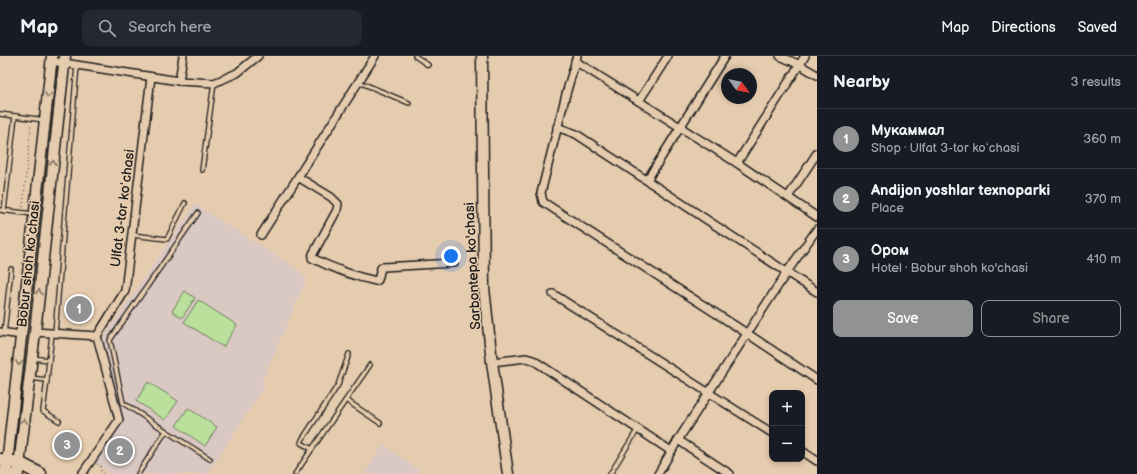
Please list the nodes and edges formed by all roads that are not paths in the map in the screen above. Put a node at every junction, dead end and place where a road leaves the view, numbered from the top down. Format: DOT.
graph roads {
  1 [pos="183,56"];
  2 [pos="258,56"];
  3 [pos="375,56"];
  4 [pos="415,56"];
  5 [pos="482,56"];
  6 [pos="668,56"];
  7 [pos="724,56"];
  8 [pos="780,56"];
  9 [pos="806,56"];
  10 [pos="52,59"];
  11 [pos="65,59"];
  12 [pos="576,59"];
  13 [pos="428,64"];
  14 [pos="77,65"];
  15 [pos="800,65"];
  16 [pos="817,75"];
  17 [pos="151,76"];
  18 [pos="179,81"];
  19 [pos="359,82"];
  20 [pos="214,83"];
  21 [pos="639,101"];
  22 [pos="408,103"];
  23 [pos="0,114"];
  24 [pos="15,116"];
  25 [pos="45,120"];
  26 [pos="557,127"];
  27 [pos="680,128"];
  28 [pos="817,153"];
  29 [pos="737,163"];
  30 [pos="202,170"];
  31 [pos="298,177"];
  32 [pos="647,180"];
  33 [pos="788,197"];
  34 [pos="185,203"];
  35 [pos="2,210"];
  36 [pos="198,213"];
  37 [pos="35,215"];
  38 [pos="817,217"];
  39 [pos="817,229"];
  40 [pos="132,235"];
  41 [pos="261,236"];
  42 [pos="454,263"];
  43 [pos="11,269"];
  44 [pos="787,272"];
  45 [pos="817,292"];
  46 [pos="553,294"];
  47 [pos="35,332"];
  48 [pos="2,333"];
  49 [pos="53,333"];
  50 [pos="748,334"];
  51 [pos="22,335"];
  52 [pos="97,336"];
  53 [pos="349,354"];
  54 [pos="32,358"];
  55 [pos="49,360"];
  56 [pos="492,362"];
  57 [pos="370,365"];
  58 [pos="29,378"];
  59 [pos="47,380"];
  60 [pos="817,380"];
  61 [pos="709,394"];
  62 [pos="346,400"];
  63 [pos="59,421"];
  64 [pos="380,423"];
  65 [pos="638,429"];
  66 [pos="166,431"];
  67 [pos="769,431"];
  68 [pos="10,437"];
  69 [pos="22,437"];
  70 [pos="678,440"];
  71 [pos="312,450"];
  72 [pos="671,451"];
  73 [pos="805,453"];
  74 [pos="210,459"];
  75 [pos="817,461"];
  76 [pos="8,468"];
  77 [pos="40,474"];
  78 [pos="82,474"];
  79 [pos="138,474"];
  80 [pos="295,474"];
  81 [pos="508,474"];
  82 [pos="610,474"];
  83 [pos="658,474"];
  84 [pos="730,474"];
  1 -- 18 [label="street"];
  2 -- 20 [label="street"];
  3 -- 19 [label="street"];
  4 -- 13 [label="lane"];
  5 -- 56 [label="main road, Sarbontepa ko'chasi"];
  6 -- 21 [label="street"];
  7 -- 27 [label="street"];
  8 -- 15 [label="street"];
  9 -- 15 [label="street"];
  10 -- 11 [label="street"];
  10 -- 25 [label="main road, Bobur shoh koʻchasi, one-way"];
  11 -- 14 [label="street"];
  47 -- 11 [label="main road, Bobur shoh koʻchasi, one-way"];
  12 -- 21 [label="street"];
  12 -- 26 [label="street"];
  14 -- 17 [label="street"];
  14 -- 49 [label="lane"];
  15 -- 16 [label="street"];
  15 -- 29 [label="street"];
  17 -- 18 [label="street"];
  17 -- 40 [label="street, Ulfat 3-tor koʻchasi"];
  18 -- 20 [label="street"];
  19 -- 22 [label="lane"];
  19 -- 31 [label="street"];
  20 -- 30 [label="lane"];
  21 -- 27 [label="street"];
  23 -- 24 [label="lane"];
  24 -- 25 [label="lane"];
  24 -- 35 [label="lane"];
  25 -- 37 [label="main road, Bobur shoh koʻchasi"];
  26 -- 32 [label="street"];
  26 -- 50 [label="street"];
  27 -- 29 [label="street"];
  27 -- 32 [label="street"];
  28 -- 33 [label="street"];
  29 -- 33 [label="street"];
  31 -- 41 [label="street"];
  31 -- 42 [label="street"];
  32 -- 44 [label="street"];
  33 -- 38 [label="street"];
  34 -- 40 [label="lane"];
  35 -- 37 [label="lane"];
  36 -- 66 [label="lane"];
  37 -- 51 [label="main road, Bobur shoh koʻchasi"];
  39 -- 44 [label="street"];
  40 -- 52 [label="street, Ulfat 3-tor koʻchasi"];
  43 -- 48 [label="lane"];
  44 -- 45 [label="street"];
  44 -- 50 [label="street"];
  46 -- 61 [label="street"];
  47 -- 49 [label="street"];
  47 -- 54 [label="main road, Bobur shoh koʻchasi"];
  48 -- 51 [label="street"];
  49 -- 52 [label="street"];
  49 -- 55 [label="lane"];
  50 -- 60 [label="street"];
  50 -- 61 [label="street"];
  51 -- 68 [label="main road, Bobur shoh koʻchasi, one-way"];
  52 -- 78 [label="street"];
  53 -- 71 [label="lane"];
  54 -- 55 [label="lane"];
  54 -- 58 [label="main road, Bobur shoh koʻchasi"];
  55 -- 59 [label="lane"];
  56 -- 65 [label="street"];
  56 -- 81 [label="main road, Sarbontepa ko'chasi"];
  57 -- 62 [label="lane"];
  58 -- 59 [label="lane"];
  69 -- 58 [label="main road, Bobur shoh koʻchasi, one-way"];
  59 -- 63 [label="lane"];
  61 -- 67 [label="street"];
  61 -- 70 [label="street"];
  62 -- 64 [label="lane"];
  62 -- 71 [label="lane"];
  65 -- 72 [label="street"];
  65 -- 82 [label="lane"];
  66 -- 74 [label="lane"];
  66 -- 79 [label="lane"];
  68 -- 69 [label="main road"];
  68 -- 76 [label="main road, Bobur shoh koʻchasi"];
  69 -- 76 [label="main road, Bobur shoh koʻchasi"];
  70 -- 72 [label="street"];
  70 -- 84 [label="street"];
  71 -- 80 [label="lane"];
  72 -- 83 [label="street"];
  73 -- 75 [label="street"];
  76 -- 77 [label="main road"];
}
